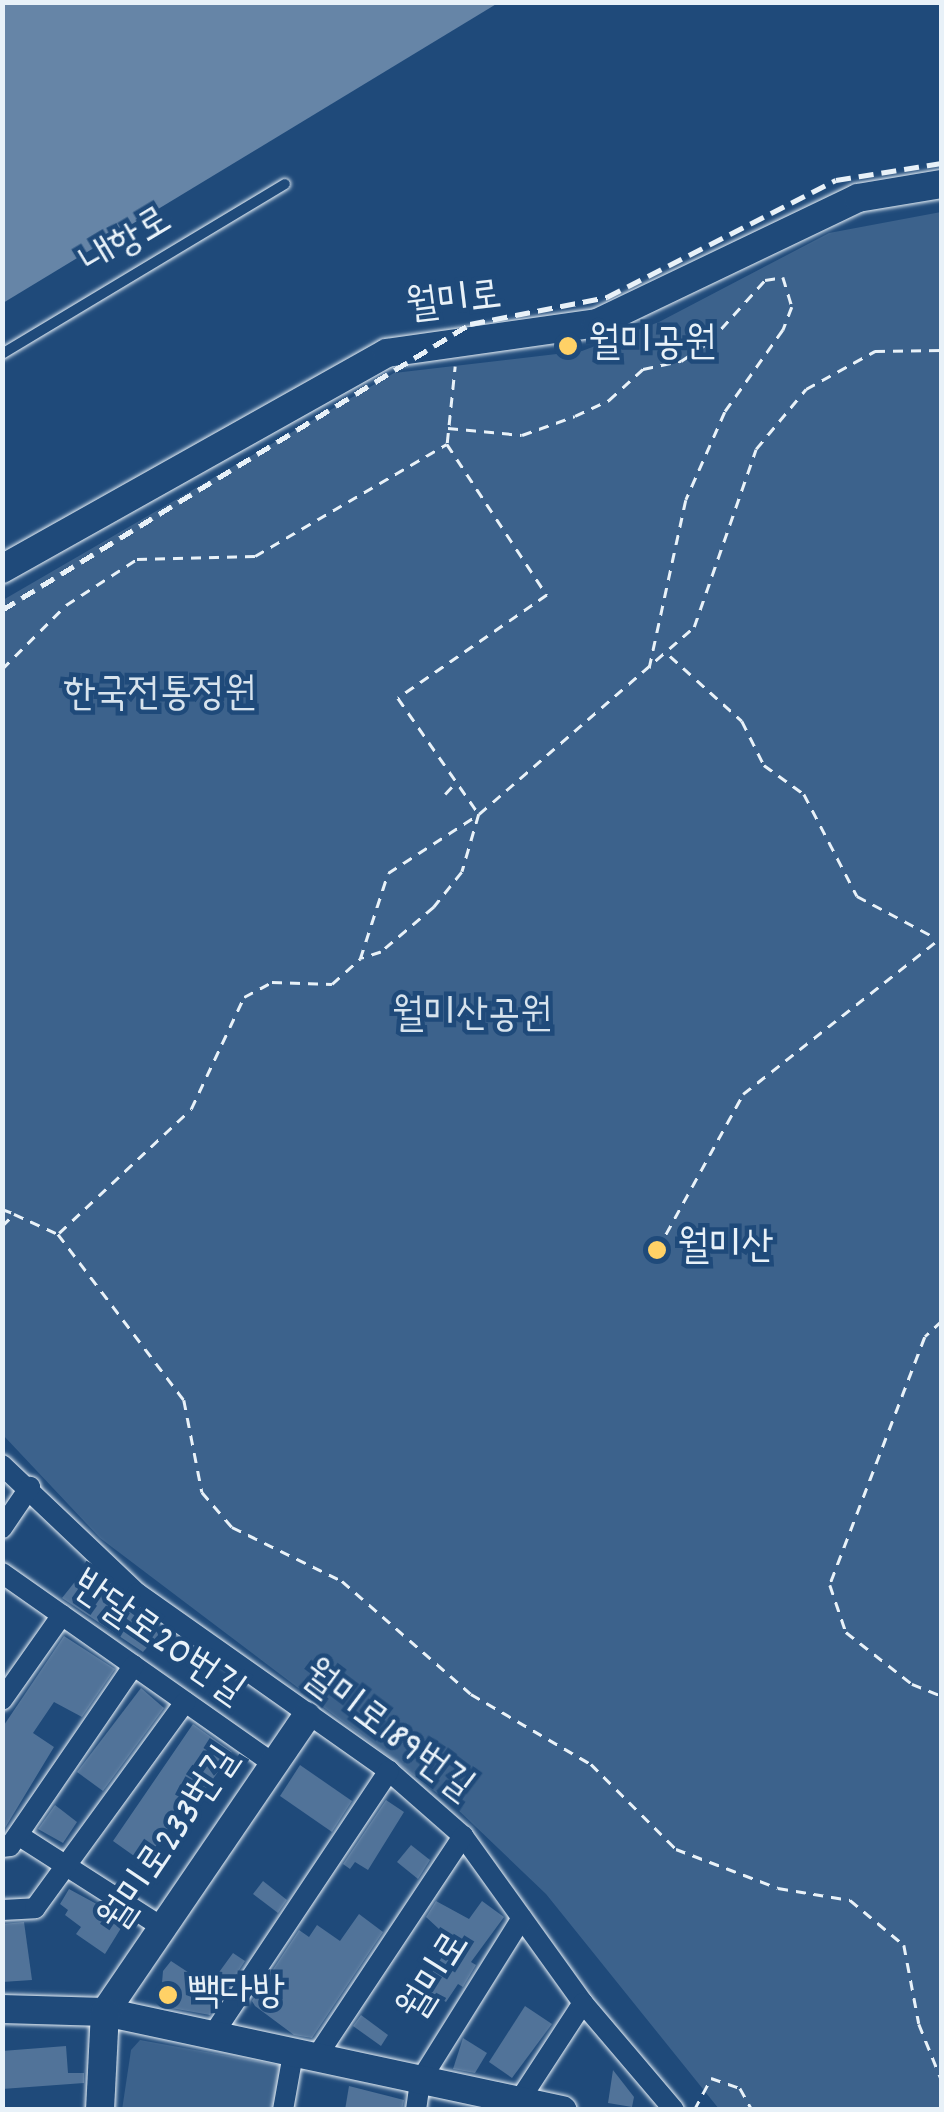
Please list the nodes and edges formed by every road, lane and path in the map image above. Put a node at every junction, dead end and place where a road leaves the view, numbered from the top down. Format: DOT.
graph roads {
  1 [pos="284,184"];
  2 [pos="942,184"];
  3 [pos="457,343"];
  4 [pos="942,350"];
  5 [pos="2,354"];
  6 [pos="448,428"];
  7 [pos="447,444"];
  8 [pos="2,569"];
  9 [pos="668,655"];
  10 [pos="2,669"];
  11 [pos="648,671"];
  12 [pos="457,782"];
  13 [pos="444,794"];
  14 [pos="479,814"];
  15 [pos="939,938"];
  16 [pos="360,959"];
  17 [pos="2,1209"];
  18 [pos="14,1214"];
  19 [pos="2,1226"];
  20 [pos="58,1234"];
  21 [pos="657,1250"];
  22 [pos="942,1322"];
  23 [pos="2,1465"];
  24 [pos="30,1487"];
  25 [pos="2,1528"];
  26 [pos="2,1573"];
  27 [pos="62,1615"];
  28 [pos="134,1666"];
  29 [pos="942,1696"];
  30 [pos="2,1700"];
  31 [pos="186,1702"];
  32 [pos="307,1716"];
  33 [pos="272,1763"];
  34 [pos="390,1771"];
  35 [pos="463,1836"];
  36 [pos="10,1841"];
  37 [pos="66,1866"];
  38 [pos="2,1910"];
  39 [pos="522,1918"];
  40 [pos="162,1927"];
  41 [pos="583,2004"];
  42 [pos="2,2009"];
  43 [pos="106,2012"];
  44 [pos="212,2036"];
  45 [pos="304,2057"];
  46 [pos="420,2080"];
  47 [pos="942,2080"];
  48 [pos="518,2100"];
  49 [pos="100,2110"];
  50 [pos="283,2110"];
  51 [pos="416,2110"];
  52 [pos="563,2110"];
  53 [pos="674,2110"];
  54 [pos="694,2110"];
  55 [pos="752,2110"];
  1 -- 5 [label="lane, 내항로"];
  2 -- 3 [label="main road, 월미로"];
  3 -- 6 [label="path"];
  3 -- 8 [label="main road, 월미로"];
  4 -- 9 [label="path"];
  6 -- 7 [label="path"];
  6 -- 11 [label="path"];
  7 -- 10 [label="path"];
  7 -- 12 [label="path"];
  9 -- 11 [label="path"];
  9 -- 15 [label="path"];
  11 -- 14 [label="path"];
  12 -- 13 [label="path"];
  12 -- 14 [label="path"];
  14 -- 16 [label="path"];
  14 -- 16 [label="path"];
  15 -- 21 [label="path"];
  16 -- 20 [label="path"];
  17 -- 18 [label="path"];
  18 -- 19 [label="path"];
  18 -- 20 [label="path"];
  20 -- 47 [label="path"];
  22 -- 29 [label="path"];
  23 -- 24 [label="street, 월미로189번길"];
  24 -- 25 [label="street"];
  24 -- 32 [label="street, 월미로189번길"];
  26 -- 27 [label="street, 반달로20번길"];
  27 -- 28 [label="street, 반달로20번길"];
  27 -- 30 [label="street"];
  28 -- 31 [label="street, 반달로20번길"];
  28 -- 36 [label="street"];
  31 -- 33 [label="street, 반달로20번길"];
  31 -- 37 [label="street"];
  32 -- 33 [label="main road, 월미로233번길"];
  32 -- 34 [label="street, 월미로189번길"];
  33 -- 40 [label="main road, 월미로233번길"];
  34 -- 35 [label="street, 월미로189번길"];
  34 -- 44 [label="street"];
  35 -- 39 [label="street, 월미로189번길"];
  35 -- 45 [label="street"];
  36 -- 37 [label="street"];
  37 -- 38 [label="street"];
  37 -- 40 [label="street"];
  39 -- 41 [label="street, 월미로189번길"];
  39 -- 46 [label="street, 월미로"];
  40 -- 43 [label="main road, 월미로233번길"];
  41 -- 48 [label="street"];
  41 -- 53 [label="street, 월미로189번길"];
  42 -- 43 [label="main road, 월미로"];
  43 -- 44 [label="main road, 월미로"];
  43 -- 49 [label="main road"];
  44 -- 45 [label="main road, 월미로"];
  45 -- 46 [label="main road, 월미로"];
  45 -- 50 [label="street"];
  46 -- 48 [label="main road, 월미로"];
  46 -- 51 [label="street"];
  48 -- 52 [label="main road, 월미로"];
  54 -- 55 [label="path"];
}
